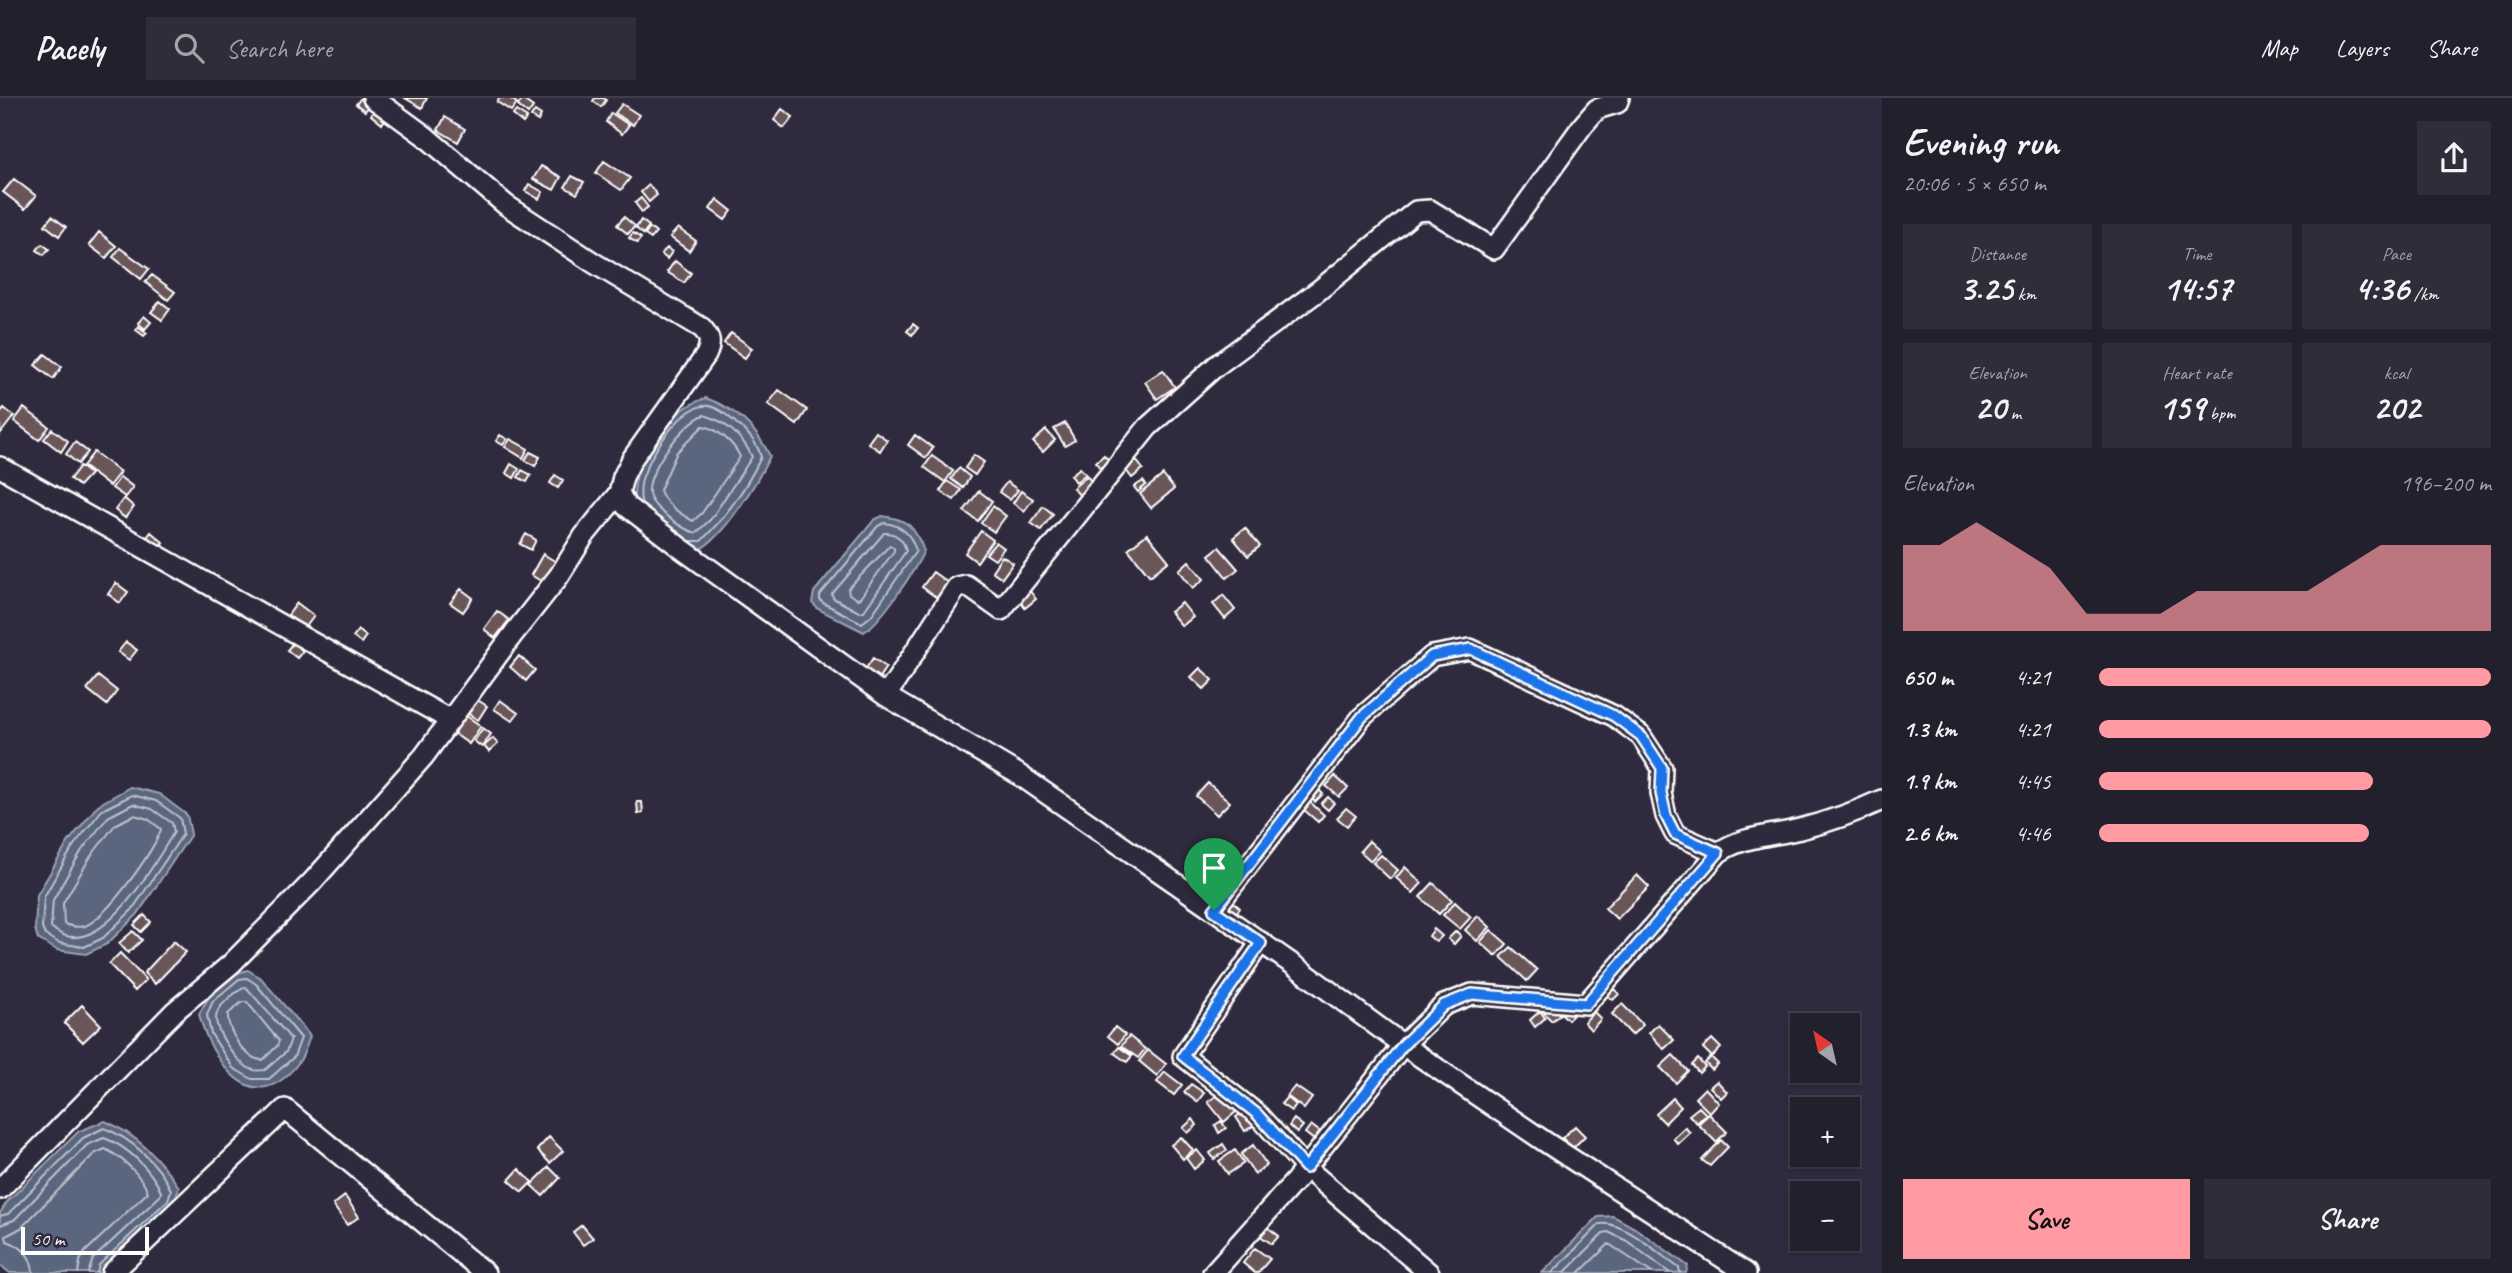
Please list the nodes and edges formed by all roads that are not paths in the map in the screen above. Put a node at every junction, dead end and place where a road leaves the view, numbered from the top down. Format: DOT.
graph roads {
  1 [pos="373,98"];
  2 [pos="1619,98"];
  3 [pos="0,467"];
  4 [pos="619,493"];
  5 [pos="887,696"];
  6 [pos="450,720"];
  7 [pos="1882,800"];
  8 [pos="1718,853"];
  9 [pos="1214,910"];
  10 [pos="1261,943"];
  11 [pos="1403,1045"];
  12 [pos="1306,1168"];
  13 [pos="0,1189"];
  14 [pos="112,1273"];
  15 [pos="485,1273"];
  16 [pos="1213,1273"];
  17 [pos="1429,1273"];
  18 [pos="1746,1273"];
  1 -- 4 [label="street"];
  2 -- 5 [label="street"];
  3 -- 6 [label="street"];
  4 -- 5 [label="street"];
  4 -- 6 [label="street"];
  5 -- 9 [label="street"];
  6 -- 13 [label="street"];
  7 -- 8 [label="street"];
  8 -- 9 [label="street"];
  8 -- 11 [label="street"];
  9 -- 10 [label="street"];
  10 -- 11 [label="street"];
  10 -- 12 [label="street"];
  11 -- 12 [label="street"];
  11 -- 18 [label="street"];
  12 -- 16 [label="street"];
  12 -- 17 [label="street"];
  14 -- 15 [label="street"];
}
